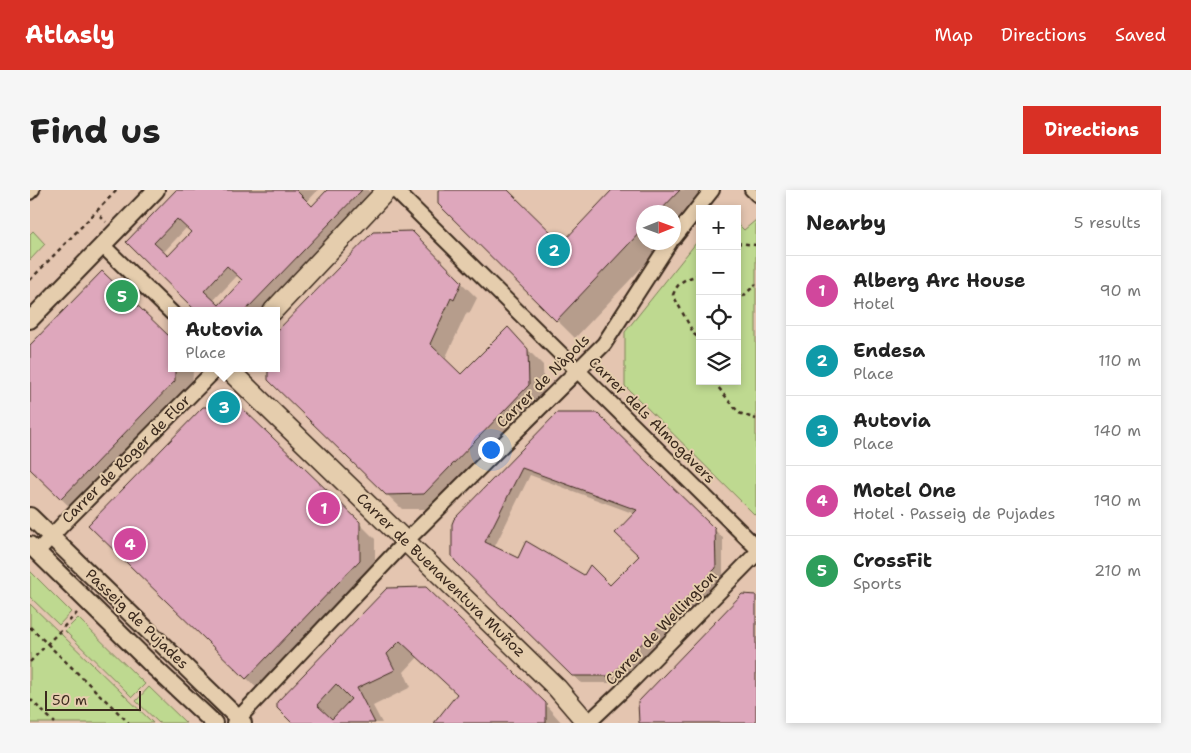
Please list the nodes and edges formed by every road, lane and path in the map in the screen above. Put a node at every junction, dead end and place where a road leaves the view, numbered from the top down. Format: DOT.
graph roads {
  1 [pos="34,190"];
  2 [pos="117,190"];
  3 [pos="156,190"];
  4 [pos="387,190"];
  5 [pos="395,190"];
  6 [pos="712,190"];
  7 [pos="750,190"];
  8 [pos="30,194"];
  9 [pos="756,196"];
  10 [pos="100,216"];
  11 [pos="108,224"];
  12 [pos="681,229"];
  13 [pos="741,243"];
  14 [pos="102,245"];
  15 [pos="756,245"];
  16 [pos="665,250"];
  17 [pos="696,275"];
  18 [pos="30,280"];
  19 [pos="756,284"];
  20 [pos="741,298"];
  21 [pos="277,307"];
  22 [pos="168,309"];
  23 [pos="30,320"];
  24 [pos="696,336"];
  25 [pos="577,369"];
  26 [pos="213,372"];
  27 [pos="231,372"];
  28 [pos="717,385"];
  29 [pos="756,419"];
  30 [pos="30,516"];
  31 [pos="51,536"];
  32 [pos="406,541"];
  33 [pos="34,548"];
  34 [pos="756,548"];
  35 [pos="756,554"];
  36 [pos="77,613"];
  37 [pos="30,627"];
  38 [pos="48,644"];
  39 [pos="30,662"];
  40 [pos="30,698"];
  41 [pos="238,721"];
  42 [pos="55,723"];
  43 [pos="129,723"];
  44 [pos="214,723"];
  45 [pos="588,723"];
  1 -- 8 [label="street"];
  2 -- 18 [label="path"];
  3 -- 14 [label="street"];
  4 -- 21 [label="main road"];
  5 -- 25 [label="street, Carrer dels Almogàvers"];
  6 -- 12 [label="street"];
  7 -- 9 [label="street"];
  10 -- 11 [label="path"];
  13 -- 15 [label="path"];
  14 -- 22 [label="street"];
  14 -- 23 [label="street"];
  16 -- 25 [label="street, Carrer de Nàpols"];
  17 -- 24 [label="path"];
  19 -- 20 [label="path"];
  25 -- 32 [label="street, Carrer de Nàpols"];
  25 -- 34 [label="street, Carrer dels Almogàvers"];
  26 -- 31 [label="street, Carrer de Roger de Flor"];
  27 -- 32 [label="main road, Carrer de Buenaventura Muñoz"];
  28 -- 29 [label="path"];
  30 -- 31 [label="street, Passeig de Pujades"];
  31 -- 33 [label="street, Carrer de Roger de Flor"];
  31 -- 41 [label="street, Passeig de Pujades"];
  32 -- 41 [label="street, Carrer de Nàpols"];
  32 -- 45 [label="main road, Carrer de Buenaventura Muñoz"];
  33 -- 44 [label="street, Passeig de Pujades"];
  35 -- 45 [label="street, Carrer de Wellington"];
  36 -- 38 [label="path"];
  37 -- 38 [label="path"];
  38 -- 39 [label="path"];
  38 -- 43 [label="path"];
  40 -- 42 [label="path"];
}
